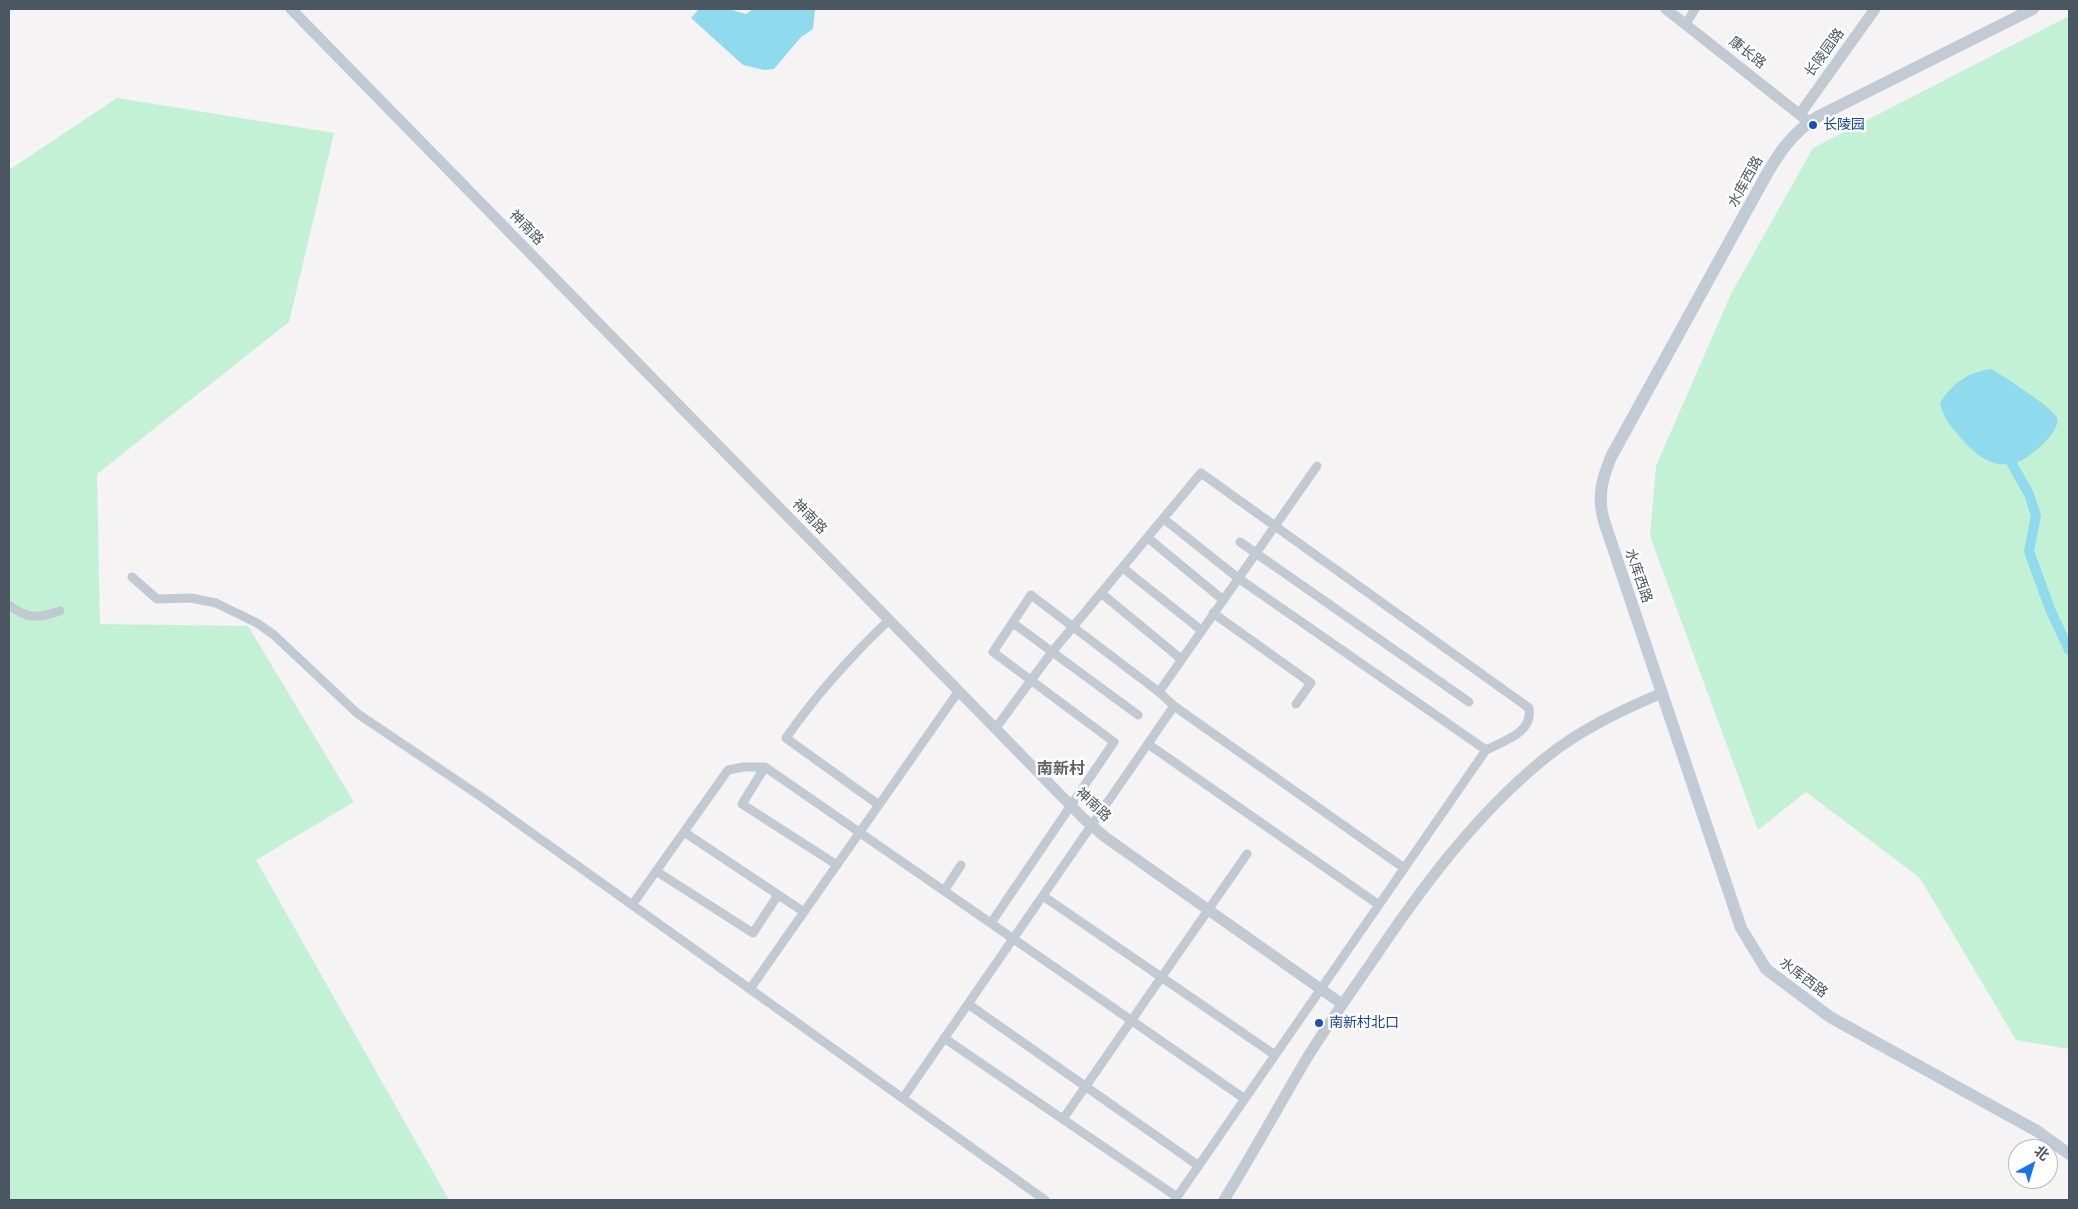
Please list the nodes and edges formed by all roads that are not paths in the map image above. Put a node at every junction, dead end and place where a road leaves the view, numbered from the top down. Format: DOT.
graph roads {
  1 [pos="291,9"];
  2 [pos="1666,9"];
  3 [pos="1695,9"];
  4 [pos="1875,9"];
  5 [pos="2033,9"];
  6 [pos="1686,24"];
  7 [pos="1804,118"];
  8 [pos="1317,466"];
  9 [pos="1164,519"];
  10 [pos="1275,526"];
  11 [pos="1148,538"];
  12 [pos="1240,542"];
  13 [pos="1256,552"];
  14 [pos="1122,568"];
  15 [pos="132,577"];
  16 [pos="1238,578"];
  17 [pos="1101,593"];
  18 [pos="1222,599"];
  19 [pos="9,605"];
  20 [pos="60,611"];
  21 [pos="1213,613"];
  22 [pos="889,620"];
  23 [pos="1013,623"];
  24 [pos="1073,626"];
  25 [pos="1201,630"];
  26 [pos="1052,652"];
  27 [pos="1181,660"];
  28 [pos="1030,679"];
  29 [pos="958,692"];
  30 [pos="1159,692"];
  31 [pos="1662,694"];
  32 [pos="1469,702"];
  33 [pos="1296,704"];
  34 [pos="1174,706"];
  35 [pos="1138,715"];
  36 [pos="995,729"];
  37 [pos="1148,744"];
  38 [pos="1486,750"];
  39 [pos="765,767"];
  40 [pos="880,804"];
  41 [pos="1071,806"];
  42 [pos="1092,826"];
  43 [pos="684,832"];
  44 [pos="860,833"];
  45 [pos="1247,854"];
  46 [pos="837,865"];
  47 [pos="961,865"];
  48 [pos="1404,868"];
  49 [pos="656,871"];
  50 [pos="944,891"];
  51 [pos="778,895"];
  52 [pos="1043,896"];
  53 [pos="632,905"];
  54 [pos="1379,905"];
  55 [pos="1208,910"];
  56 [pos="804,912"];
  57 [pos="991,923"];
  58 [pos="1013,938"];
  59 [pos="1161,977"];
  60 [pos="1322,988"];
  61 [pos="750,989"];
  62 [pos="968,1004"];
  63 [pos="1342,1004"];
  64 [pos="1132,1020"];
  65 [pos="944,1038"];
  66 [pos="1275,1055"];
  67 [pos="1086,1087"];
  68 [pos="903,1098"];
  69 [pos="1245,1099"];
  70 [pos="1063,1119"];
  71 [pos="2069,1154"];
  72 [pos="1199,1166"];
  73 [pos="1179,1199"];
  74 [pos="1045,1200"];
  75 [pos="1224,1200"];
  1 -- 22 [label="street, 神南路"];
  2 -- 6 [label="street, 康长路"];
  3 -- 6 [label="street"];
  4 -- 7 [label="street, 长陵园路"];
  5 -- 7 [label="main road, 水库西路"];
  6 -- 7 [label="street, 康长路"];
  7 -- 31 [label="main road, 水库西路"];
  8 -- 10 [label="street"];
  9 -- 10 [label="street"];
  9 -- 11 [label="street"];
  9 -- 16 [label="street"];
  10 -- 13 [label="street"];
  10 -- 38 [label="street"];
  11 -- 14 [label="street"];
  11 -- 18 [label="street"];
  12 -- 13 [label="street"];
  13 -- 16 [label="street"];
  13 -- 32 [label="street"];
  14 -- 17 [label="street"];
  14 -- 25 [label="street"];
  15 -- 53 [label="street"];
  16 -- 18 [label="street"];
  16 -- 38 [label="street"];
  17 -- 24 [label="street"];
  17 -- 27 [label="street"];
  18 -- 21 [label="street"];
  19 -- 20 [label="street"];
  21 -- 25 [label="street"];
  21 -- 33 [label="street"];
  22 -- 29 [label="street, 神南路"];
  22 -- 40 [label="street"];
  23 -- 24 [label="street"];
  23 -- 26 [label="street"];
  23 -- 28 [label="street"];
  24 -- 26 [label="street"];
  24 -- 30 [label="street"];
  25 -- 27 [label="street"];
  26 -- 28 [label="street"];
  26 -- 35 [label="street"];
  27 -- 30 [label="street"];
  28 -- 36 [label="street"];
  28 -- 41 [label="street"];
  29 -- 36 [label="street, 神南路"];
  29 -- 40 [label="street"];
  30 -- 34 [label="street"];
  31 -- 63 [label="street"];
  31 -- 71 [label="main road, 水库西路"];
  34 -- 37 [label="street"];
  34 -- 48 [label="street"];
  36 -- 41 [label="street, 神南路"];
  37 -- 42 [label="street"];
  37 -- 54 [label="street"];
  38 -- 48 [label="street"];
  39 -- 43 [label="street"];
  39 -- 44 [label="street"];
  39 -- 46 [label="street"];
  40 -- 44 [label="street"];
  41 -- 42 [label="street, 神南路"];
  41 -- 57 [label="street"];
  42 -- 52 [label="street"];
  42 -- 55 [label="street, 神南路"];
  43 -- 49 [label="street"];
  43 -- 51 [label="street"];
  44 -- 46 [label="street"];
  44 -- 50 [label="street"];
  45 -- 55 [label="street"];
  46 -- 56 [label="street"];
  47 -- 50 [label="street"];
  48 -- 54 [label="street"];
  49 -- 51 [label="street"];
  49 -- 53 [label="street"];
  50 -- 57 [label="street"];
  51 -- 56 [label="street"];
  52 -- 58 [label="street"];
  52 -- 59 [label="street"];
  53 -- 61 [label="street"];
  54 -- 60 [label="street"];
  55 -- 59 [label="street"];
  55 -- 60 [label="street, 神南路"];
  56 -- 61 [label="street"];
  57 -- 58 [label="street"];
  58 -- 62 [label="street"];
  58 -- 64 [label="street"];
  59 -- 64 [label="street"];
  59 -- 66 [label="street"];
  60 -- 63 [label="street, 神南路"];
  60 -- 66 [label="street"];
  61 -- 68 [label="street"];
  62 -- 65 [label="street"];
  62 -- 67 [label="street"];
  63 -- 75 [label="street"];
  64 -- 67 [label="street"];
  64 -- 69 [label="street"];
  65 -- 68 [label="street"];
  65 -- 70 [label="street"];
  66 -- 69 [label="street"];
  67 -- 70 [label="street"];
  67 -- 72 [label="street"];
  68 -- 74 [label="street"];
  69 -- 72 [label="street"];
  70 -- 73 [label="street"];
  72 -- 73 [label="street"];
}
